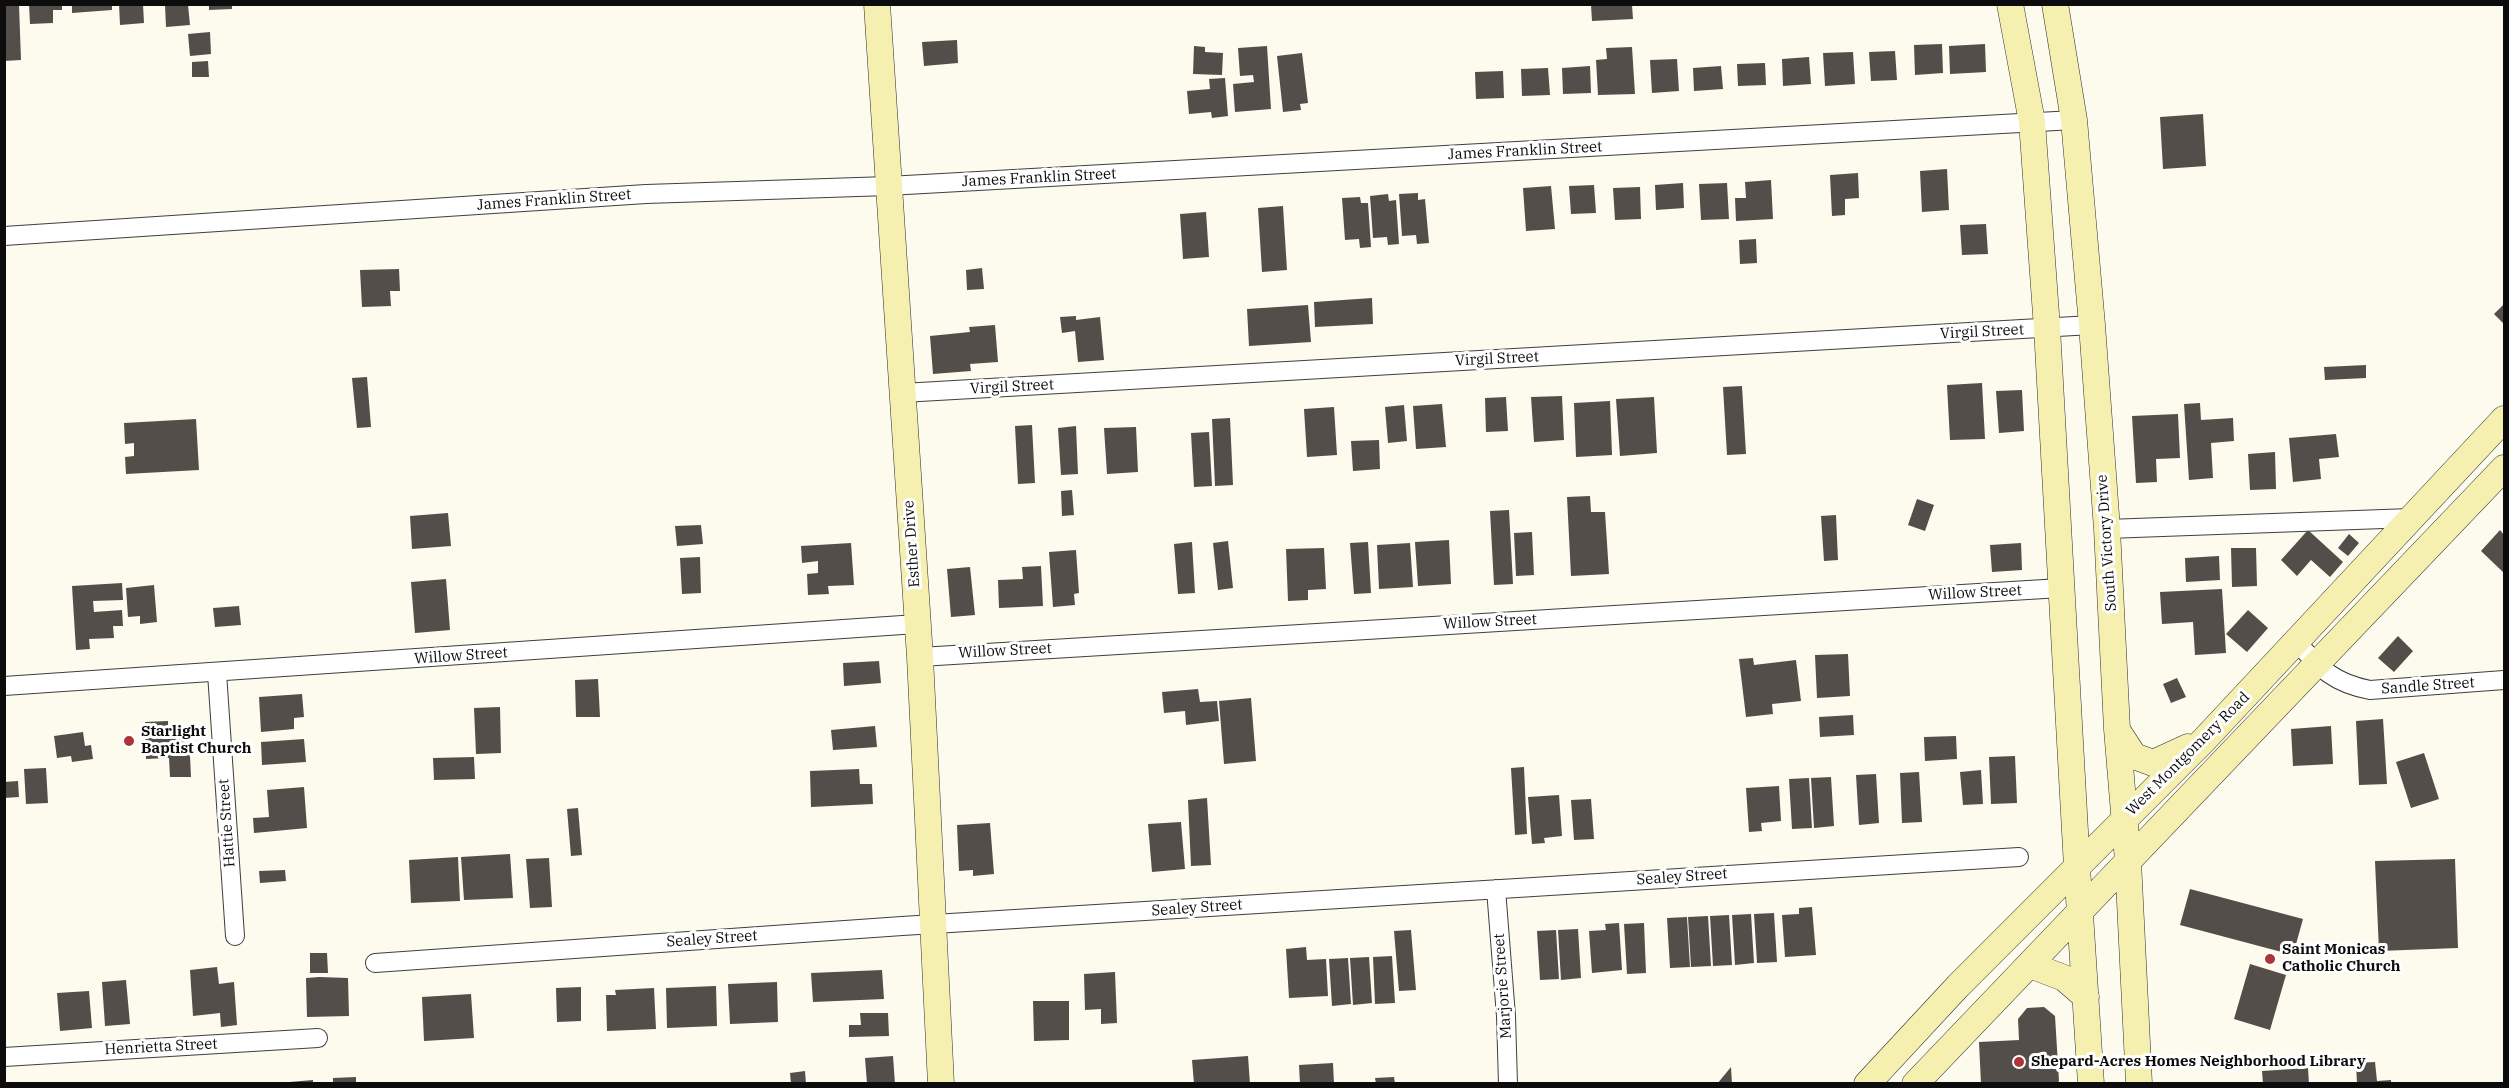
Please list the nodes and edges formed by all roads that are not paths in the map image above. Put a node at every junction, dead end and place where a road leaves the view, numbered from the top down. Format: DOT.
graph roads {
  1 [pos="877,4"];
  2 [pos="2010,4"];
  3 [pos="2055,4"];
  4 [pos="2074,120"];
  5 [pos="2032,122"];
  6 [pos="888,186"];
  7 [pos="4,236"];
  8 [pos="2092,325"];
  9 [pos="2047,328"];
  10 [pos="902,393"];
  11 [pos="2505,419"];
  12 [pos="2505,468"];
  13 [pos="2412,518"];
  14 [pos="2107,529"];
  15 [pos="2061,588"];
  16 [pos="917,624"];
  17 [pos="2297,642"];
  18 [pos="920,657"];
  19 [pos="2316,664"];
  20 [pos="217,673"];
  21 [pos="2505,680"];
  22 [pos="4,686"];
  23 [pos="2117,729"];
  24 [pos="2204,740"];
  25 [pos="2125,818"];
  26 [pos="2019,857"];
  27 [pos="2128,861"];
  28 [pos="2077,867"];
  29 [pos="1496,889"];
  30 [pos="2080,912"];
  31 [pos="934,924"];
  32 [pos="235,936"];
  33 [pos="375,963"];
  34 [pos="2030,966"];
  35 [pos="2085,997"];
  36 [pos="318,1038"];
  37 [pos="4,1057"];
  38 [pos="941,1083"];
  39 [pos="1508,1083"];
  40 [pos="1867,1083"];
  41 [pos="1916,1083"];
  42 [pos="2091,1083"];
  43 [pos="2125,1083"];
  44 [pos="2139,1083"];
  1 -- 6 [label="main road, Esther Drive"];
  2 -- 5 [label="main road"];
  3 -- 4 [label="main road, South Victory Drive"];
  4 -- 5 [label="street, James Franklin Street"];
  4 -- 8 [label="main road, South Victory Drive"];
  5 -- 6 [label="street, James Franklin Street"];
  5 -- 9 [label="main road"];
  6 -- 7 [label="street, James Franklin Street"];
  6 -- 10 [label="main road, Esther Drive"];
  8 -- 9 [label="street, Virgil Street"];
  8 -- 14 [label="main road, South Victory Drive"];
  9 -- 10 [label="street, Virgil Street"];
  9 -- 15 [label="main road"];
  10 -- 16 [label="main road, Esther Drive"];
  11 -- 13 [label="main road, West Montgomery Road"];
  12 -- 19 [label="main road, West Montgomery Road"];
  13 -- 14 [label="street"];
  13 -- 17 [label="main road, West Montgomery Road"];
  14 -- 23 [label="main road, South Victory Drive"];
  15 -- 18 [label="street, Willow Street"];
  15 -- 28 [label="main road"];
  16 -- 18 [label="main road, Esther Drive"];
  16 -- 20 [label="street, Willow Street"];
  17 -- 19 [label="street, Sandle Street"];
  17 -- 24 [label="main road, West Montgomery Road"];
  18 -- 31 [label="main road, Esther Drive"];
  19 -- 21 [label="street, Sandle Street"];
  19 -- 27 [label="main road, West Montgomery Road"];
  20 -- 22 [label="street, Willow Street"];
  20 -- 32 [label="street, Hattie Street"];
  23 -- 24 [label="main road"];
  23 -- 25 [label="main road, South Victory Drive"];
  24 -- 25 [label="main road, West Montgomery Road"];
  25 -- 27 [label="main road, South Victory Drive"];
  25 -- 28 [label="main road, West Montgomery Road"];
  26 -- 29 [label="street, Sealey Street"];
  27 -- 30 [label="main road, West Montgomery Road"];
  27 -- 44 [label="main road, South Victory Drive"];
  28 -- 30 [label="main road"];
  28 -- 40 [label="main road, West Montgomery Road"];
  29 -- 31 [label="street, Sealey Street"];
  29 -- 39 [label="street, Marjorie Street"];
  30 -- 34 [label="main road, West Montgomery Road"];
  30 -- 35 [label="main road"];
  31 -- 33 [label="street, Sealey Street"];
  31 -- 38 [label="main road, Esther Drive"];
  34 -- 35 [label="main road"];
  34 -- 41 [label="main road, West Montgomery Road"];
  35 -- 42 [label="main road"];
  36 -- 37 [label="street, Henrietta Street"];
  43 -- 44 [label="main road"];
}
